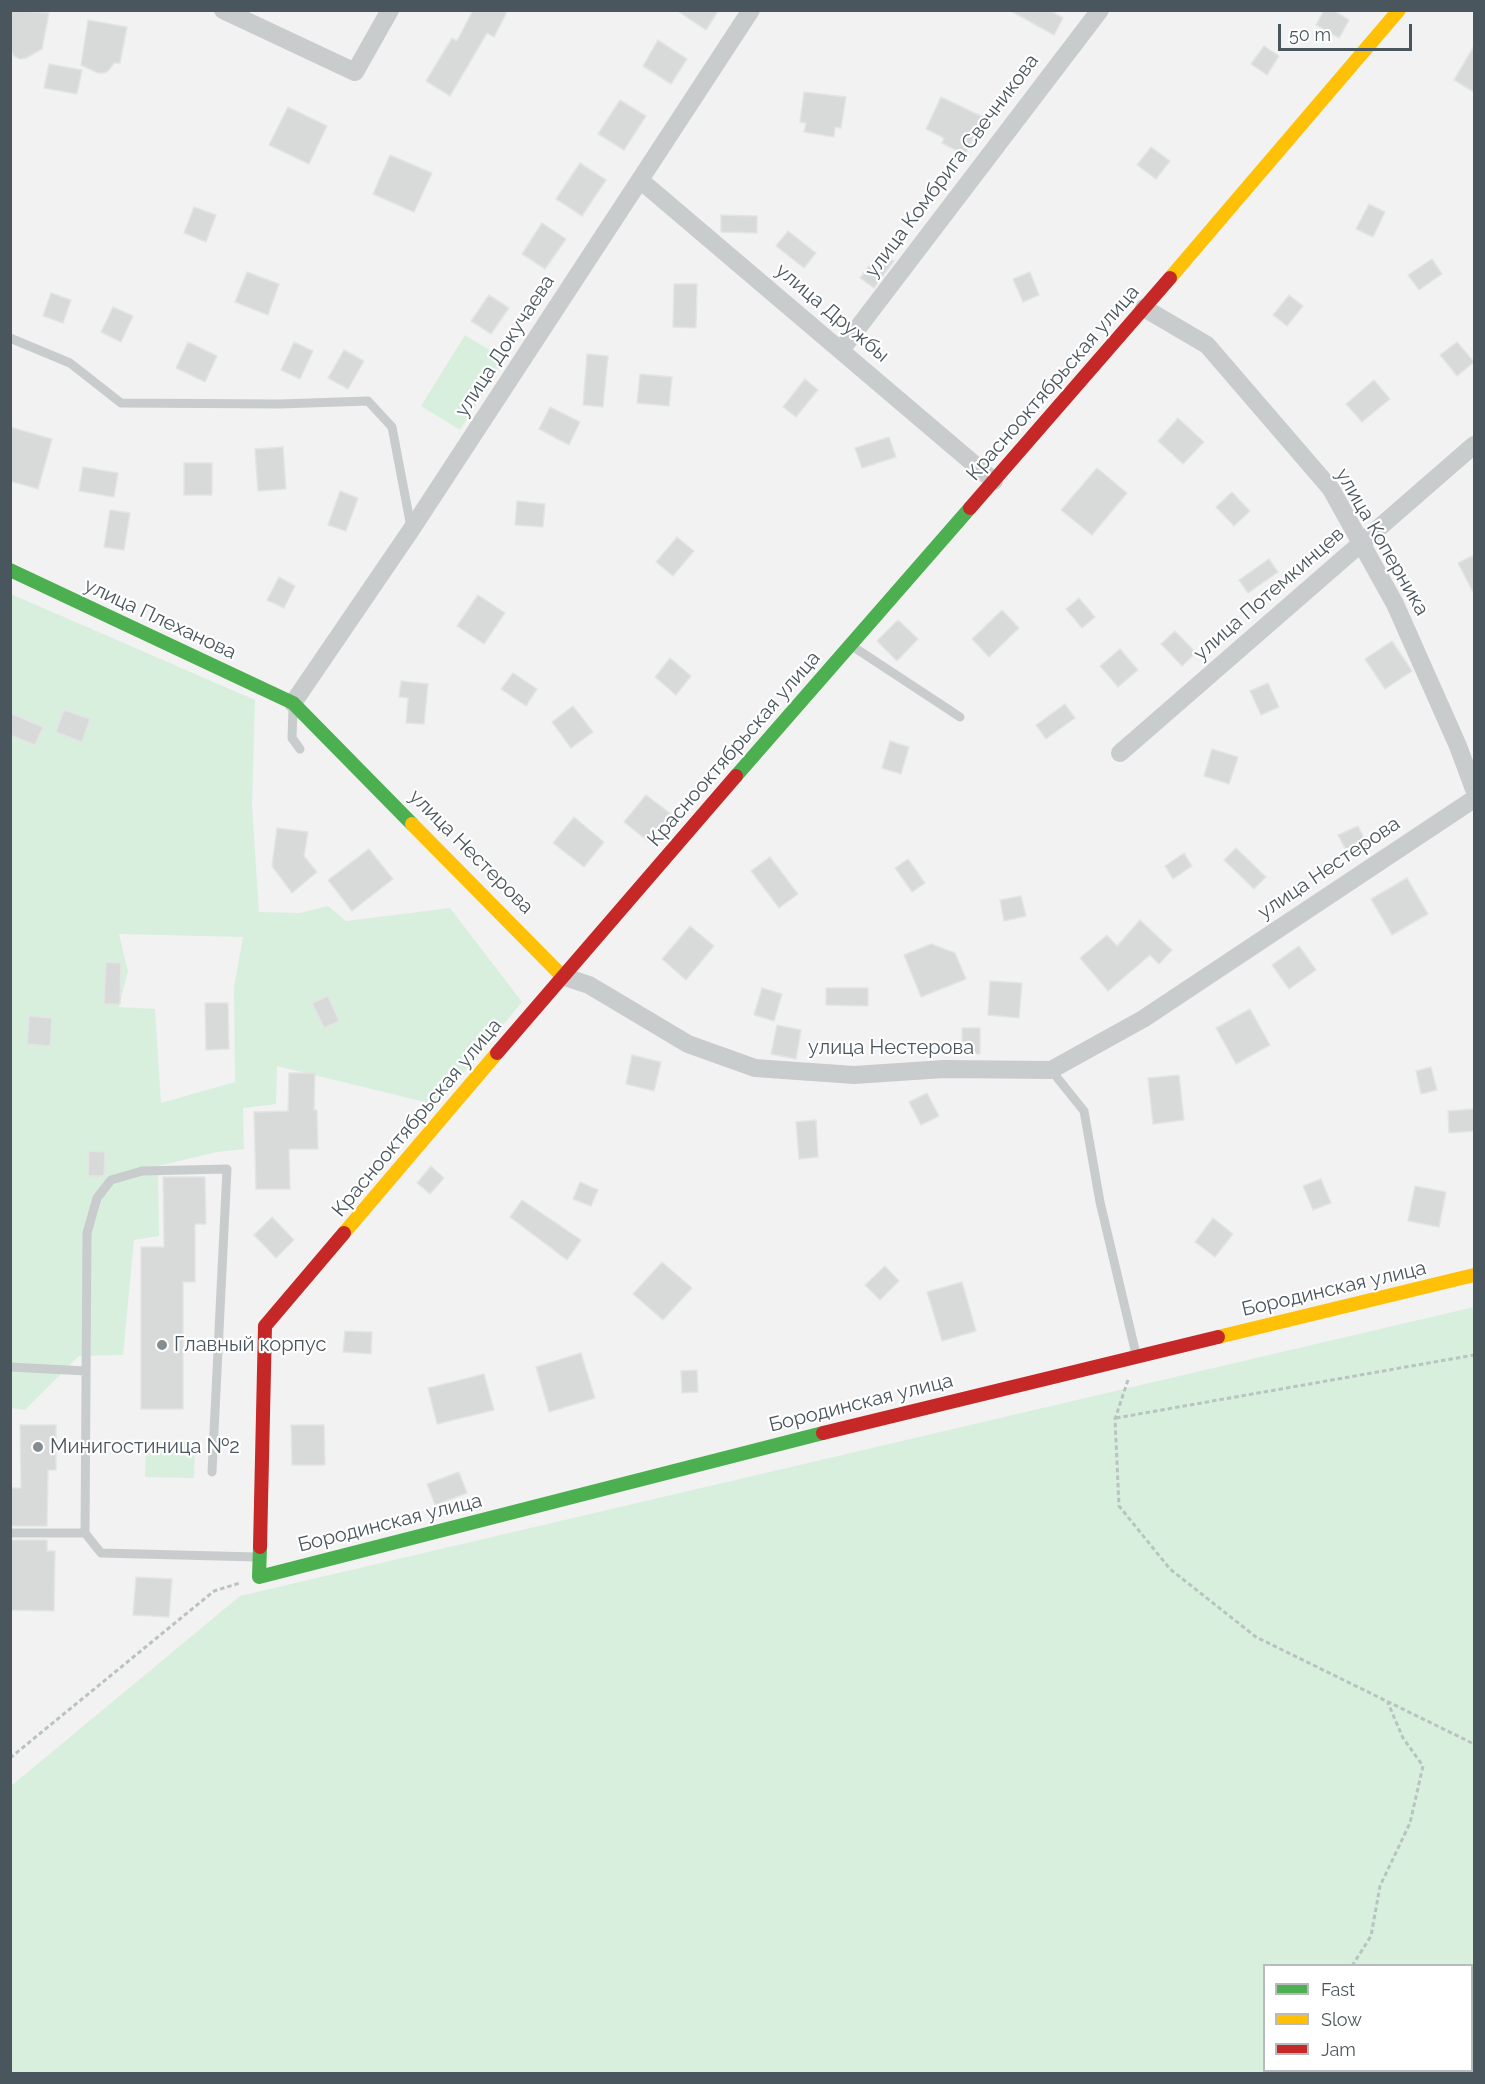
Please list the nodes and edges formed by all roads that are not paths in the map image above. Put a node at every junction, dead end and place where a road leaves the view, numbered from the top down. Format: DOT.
graph roads {
  1 [pos="224,10"];
  2 [pos="390,10"];
  3 [pos="751,10"];
  4 [pos="1100,10"];
  5 [pos="1399,10"];
  6 [pos="640,180"];
  7 [pos="1144,308"];
  8 [pos="10,338"];
  9 [pos="841,350"];
  10 [pos="1474,445"];
  11 [pos="994,481"];
  12 [pos="411,530"];
  13 [pos="1361,543"];
  14 [pos="10,570"];
  15 [pos="850,645"];
  16 [pos="293,703"];
  17 [pos="960,717"];
  18 [pos="300,749"];
  19 [pos="1120,753"];
  20 [pos="1474,789"];
  21 [pos="1474,799"];
  22 [pos="562,976"];
  23 [pos="1051,1070"];
  24 [pos="1474,1275"];
  25 [pos="1137,1356"];
  26 [pos="10,1367"];
  27 [pos="86,1371"];
  28 [pos="212,1472"];
  29 [pos="10,1533"];
  30 [pos="85,1533"];
  31 [pos="260,1557"];
  32 [pos="259,1577"];
  1 -- 2 [label="street"];
  3 -- 6 [label="street, улица Докучаева"];
  4 -- 9 [label="street, улица Комбрига Свечникова"];
  5 -- 7 [label="street, Краснооктябрьская улица"];
  6 -- 9 [label="street, улица Дружбы"];
  6 -- 12 [label="street, улица Докучаева"];
  7 -- 11 [label="street, Краснооктябрьская улица"];
  7 -- 13 [label="street, улица Коперника"];
  8 -- 12 [label="lane"];
  9 -- 11 [label="street, улица Дружбы"];
  10 -- 13 [label="street, улица Потемкинцев"];
  11 -- 15 [label="street, Краснооктябрьская улица"];
  12 -- 16 [label="street, улица Докучаева"];
  13 -- 19 [label="street, улица Потемкинцев"];
  13 -- 20 [label="street, улица Коперника"];
  14 -- 16 [label="street, улица Плеханова"];
  15 -- 17 [label="lane"];
  15 -- 22 [label="street, Краснооктябрьская улица"];
  16 -- 18 [label="lane"];
  16 -- 22 [label="street, улица Нестерова"];
  21 -- 23 [label="street, улица Нестерова"];
  22 -- 23 [label="street, улица Нестерова"];
  22 -- 31 [label="street, Краснооктябрьская улица"];
  23 -- 25 [label="lane"];
  24 -- 25 [label="street, Бородинская улица"];
  25 -- 32 [label="street, Бородинская улица"];
  26 -- 27 [label="lane"];
  27 -- 28 [label="lane"];
  27 -- 30 [label="lane"];
  29 -- 30 [label="lane"];
  30 -- 31 [label="lane"];
  31 -- 32 [label="street, Краснооктябрьская улица"];
}
